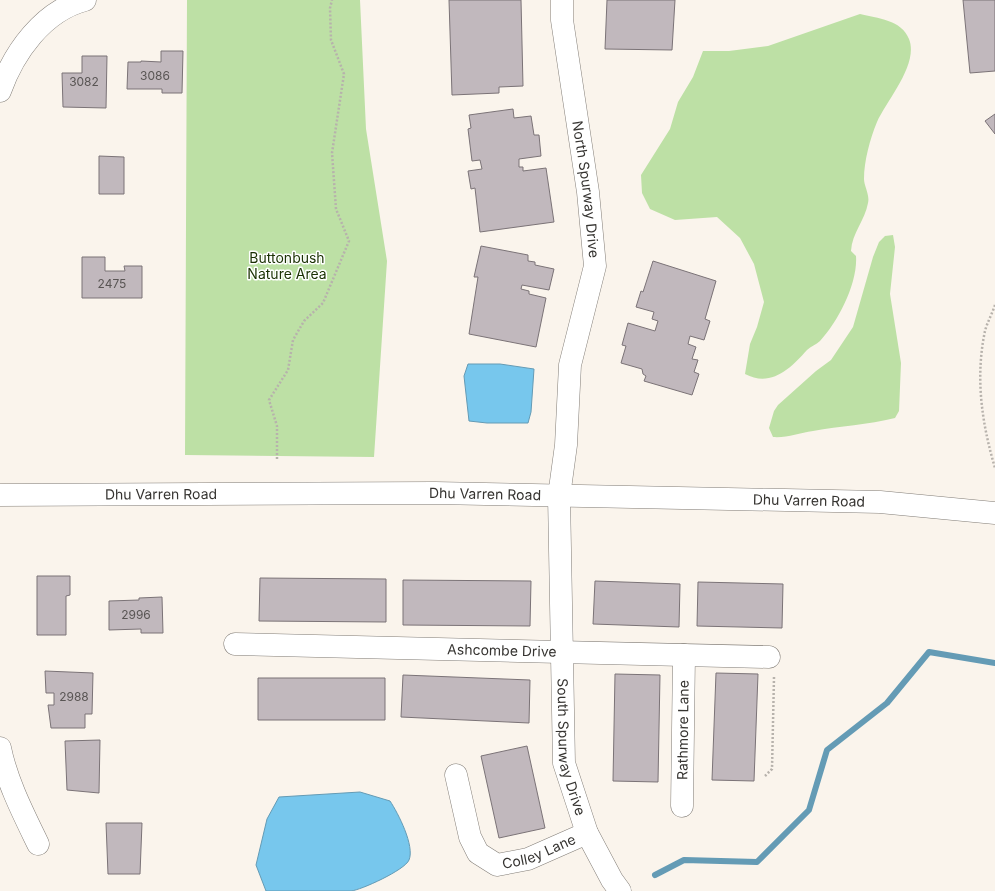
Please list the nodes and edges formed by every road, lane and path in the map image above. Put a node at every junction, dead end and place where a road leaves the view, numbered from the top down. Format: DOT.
graph roads {
  1 [pos="85,0"];
  2 [pos="332,0"];
  3 [pos="562,0"];
  4 [pos="0,91"];
  5 [pos="995,305"];
  6 [pos="276,459"];
  7 [pos="995,468"];
  8 [pos="0,495"];
  9 [pos="559,496"];
  10 [pos="970,511"];
  11 [pos="995,513"];
  12 [pos="995,516"];
  13 [pos="235,644"];
  14 [pos="561,651"];
  15 [pos="684,655"];
  16 [pos="769,665"];
  17 [pos="0,748"];
  18 [pos="456,775"];
  19 [pos="765,776"];
  20 [pos="682,806"];
  21 [pos="587,833"];
  22 [pos="38,844"];
  23 [pos="620,891"];
  1 -- 4 [label="street"];
  2 -- 6 [label="path"];
  3 -- 9 [label="street, North Spurway Drive"];
  5 -- 7 [label="path"];
  8 -- 9 [label="street, Dhu Varren Road"];
  9 -- 10 [label="street, Dhu Varren Road"];
  9 -- 14 [label="street, South Spurway Drive"];
  10 -- 11 [label="street, Dhu Varren Road"];
  10 -- 12 [label="street, Dhu Varren Road"];
  13 -- 14 [label="street, Ashcombe Drive"];
  14 -- 15 [label="street, Ashcombe Drive"];
  14 -- 21 [label="street, South Spurway Drive"];
  15 -- 16 [label="street, Ashcombe Drive"];
  15 -- 20 [label="street, Rathmore Lane"];
  16 -- 19 [label="path"];
  17 -- 22 [label="street"];
  18 -- 21 [label="street, Colley Lane"];
  21 -- 23 [label="street, South Spurway Drive"];
}
